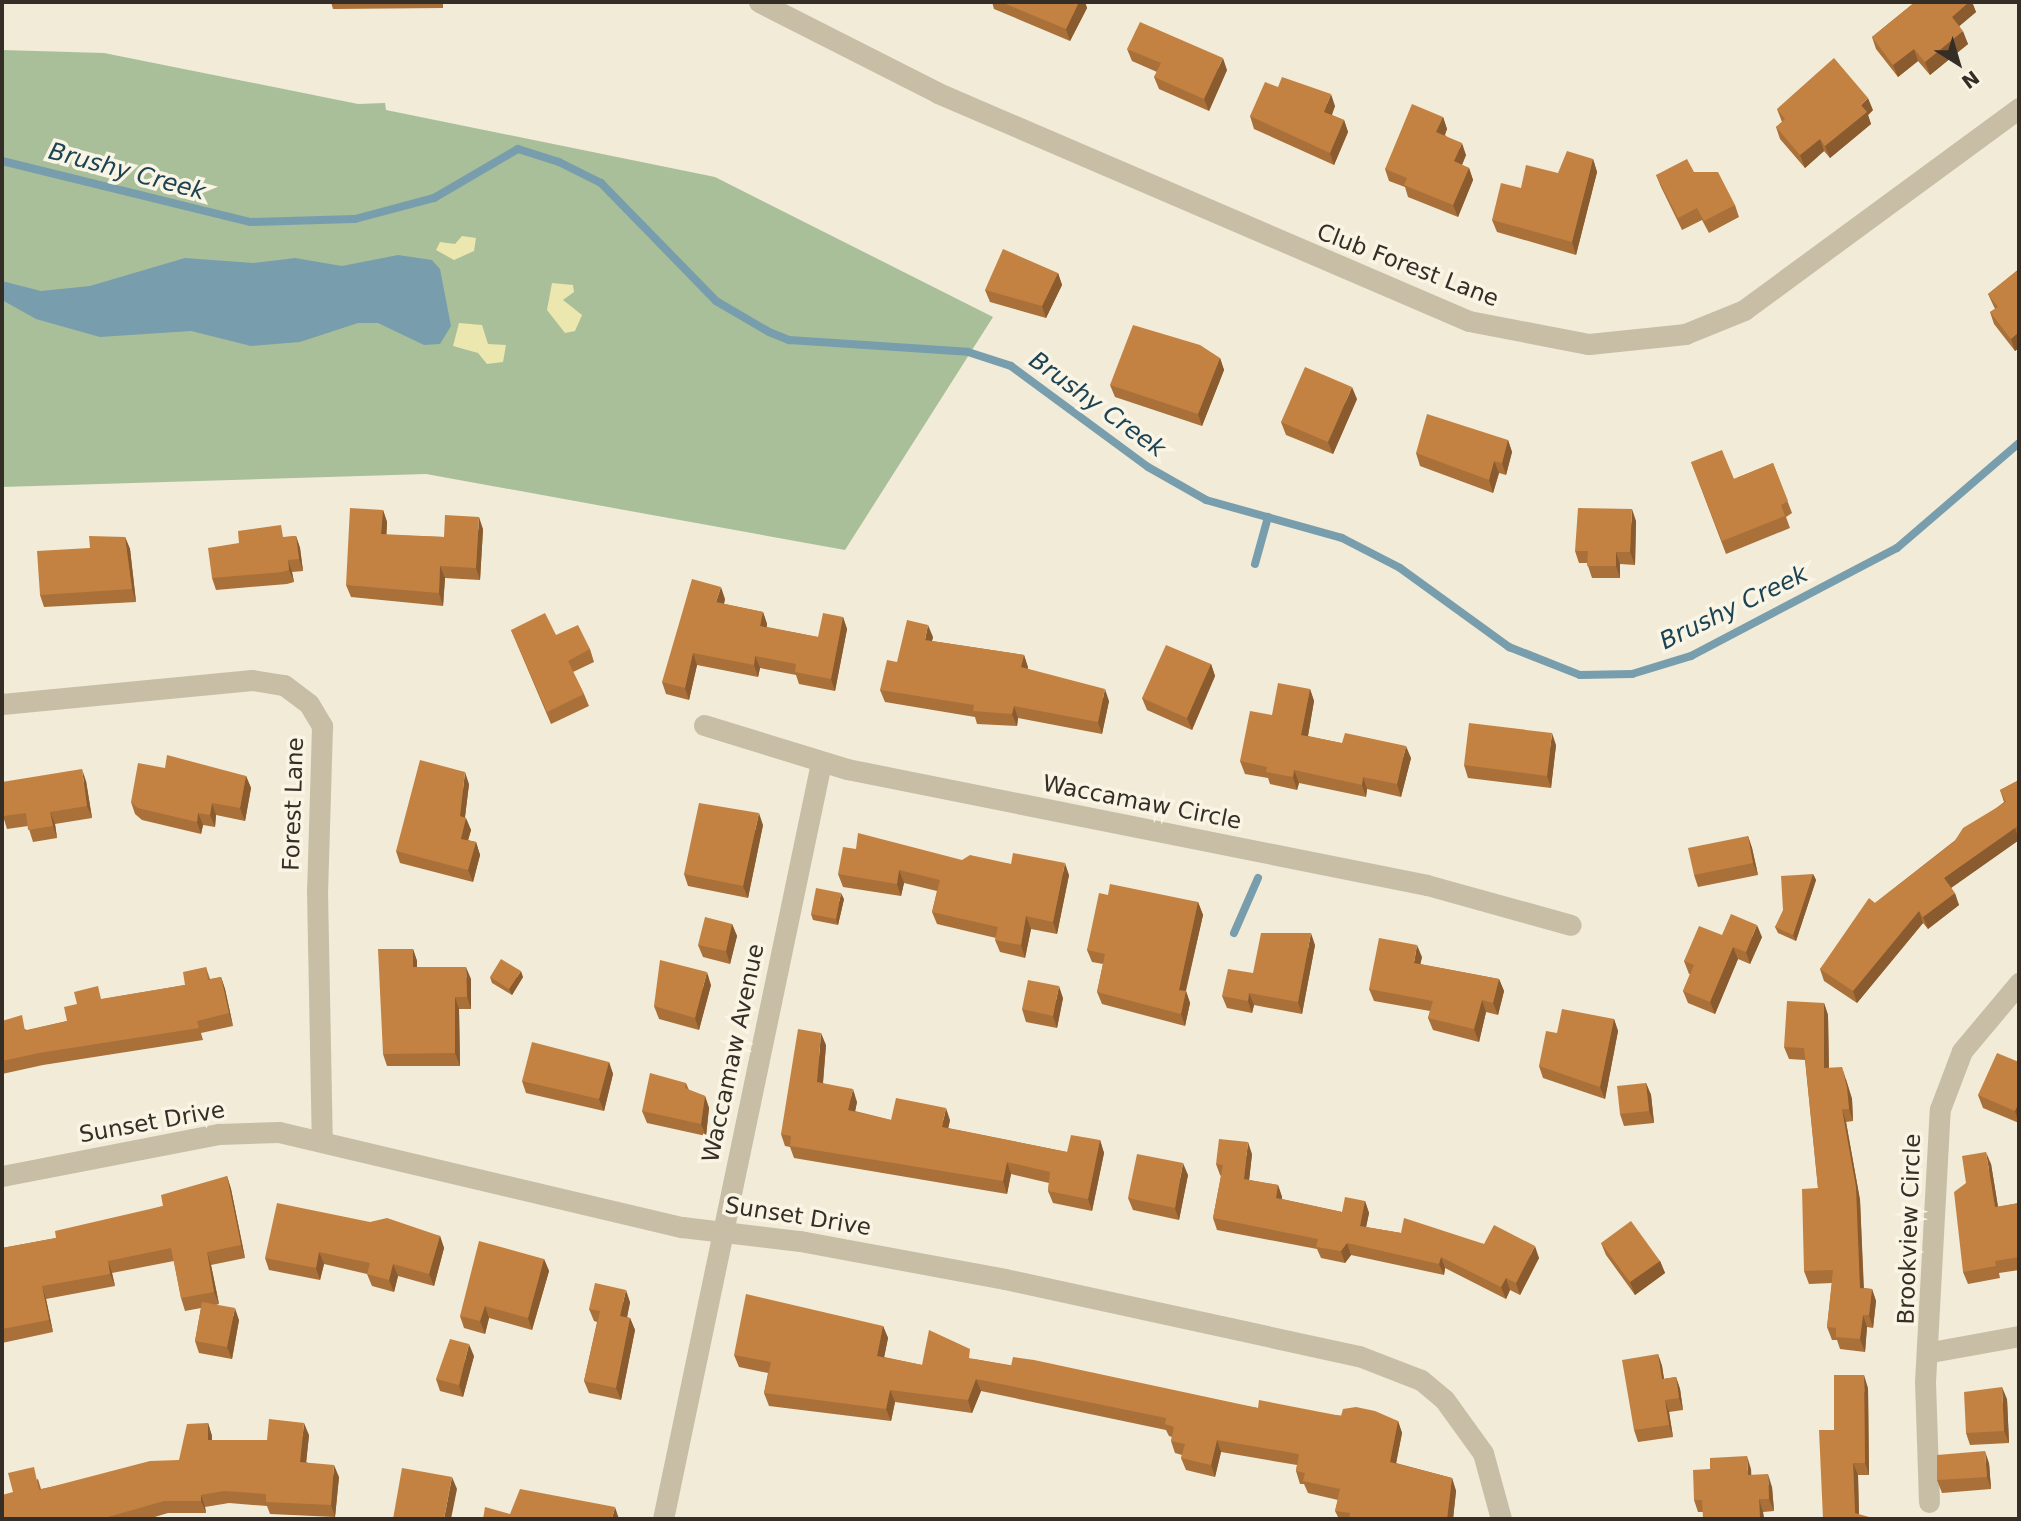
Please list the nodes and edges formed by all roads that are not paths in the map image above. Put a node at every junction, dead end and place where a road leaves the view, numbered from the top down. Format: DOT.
graph roads {
  1 [pos="759,2"];
  2 [pos="2019,108"];
  3 [pos="2,704"];
  4 [pos="705,725"];
  5 [pos="821,763"];
  6 [pos="1572,925"];
  7 [pos="2019,984"];
  8 [pos="323,1140"];
  9 [pos="2,1176"];
  10 [pos="723,1230"];
  11 [pos="2019,1336"];
  12 [pos="1931,1352"];
  13 [pos="1929,1502"];
  14 [pos="663,1519"];
  15 [pos="1501,1519"];
  1 -- 2 [label="street, Club Forest Lane"];
  3 -- 8 [label="street, Forest Lane"];
  4 -- 5 [label="street, Waccamaw Circle"];
  5 -- 6 [label="street, Waccamaw Circle"];
  5 -- 10 [label="street, Waccamaw Avenue"];
  7 -- 12 [label="street, Brookview Circle"];
  8 -- 9 [label="street, Sunset Drive"];
  8 -- 10 [label="street, Sunset Drive"];
  10 -- 14 [label="street, Waccamaw Avenue"];
  10 -- 15 [label="street, Sunset Drive"];
  11 -- 12 [label="street"];
  12 -- 13 [label="street, Brookview Circle"];
}
